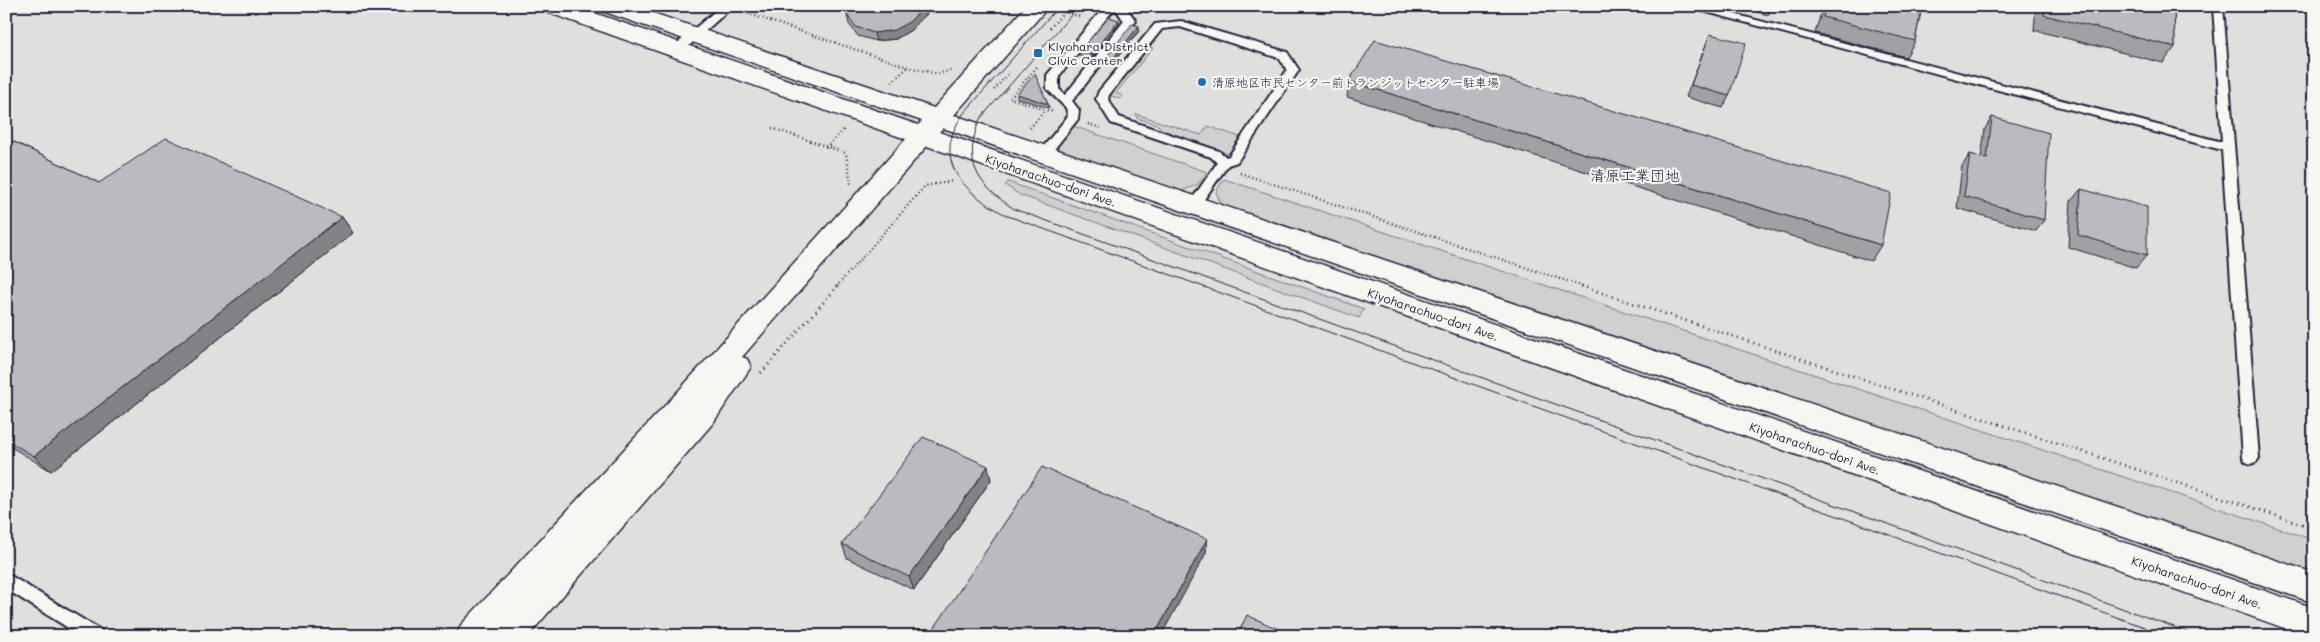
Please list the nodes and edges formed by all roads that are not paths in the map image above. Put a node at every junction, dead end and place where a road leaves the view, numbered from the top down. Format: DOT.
graph roads {
  1 [pos="552,6"];
  2 [pos="610,6"];
  3 [pos="1038,6"];
  4 [pos="1110,6"];
  5 [pos="1120,6"];
  6 [pos="1690,6"];
  7 [pos="2218,6"];
  8 [pos="727,7"];
  9 [pos="693,35"];
  10 [pos="676,50"];
  11 [pos="1065,102"];
  12 [pos="931,127"];
  13 [pos="2227,146"];
  14 [pos="1044,154"];
  15 [pos="1222,164"];
  16 [pos="1194,205"];
  17 [pos="806,267"];
  18 [pos="2251,458"];
  19 [pos="6,580"];
  20 [pos="2314,588"];
  21 [pos="2314,623"];
  22 [pos="96,636"];
  23 [pos="473,636"];
  24 [pos="507,636"];
  1 -- 10 [label="street, Kiyoharachuo-dori Ave."];
  2 -- 9 [label="street, Kiyoharachuo-dori Ave."];
  3 -- 12 [label="street"];
  4 -- 11 [label="lane"];
  5 -- 11 [label="lane"];
  6 -- 13 [label="lane"];
  7 -- 13 [label="lane"];
  8 -- 9 [label="lane"];
  9 -- 10 [label="lane"];
  9 -- 12 [label="street, Kiyoharachuo-dori Ave."];
  10 -- 12 [label="street, Kiyoharachuo-dori Ave."];
  11 -- 14 [label="lane"];
  12 -- 14 [label="street, Kiyoharachuo-dori Ave."];
  12 -- 17 [label="street"];
  12 -- 21 [label="street, Kiyoharachuo-dori Ave."];
  13 -- 18 [label="lane"];
  14 -- 16 [label="street, Kiyoharachuo-dori Ave."];
  15 -- 15 [label="lane"];
  15 -- 16 [label="lane"];
  16 -- 20 [label="street, Kiyoharachuo-dori Ave."];
  17 -- 23 [label="street"];
  17 -- 24 [label="street"];
  19 -- 22 [label="lane"];
}
